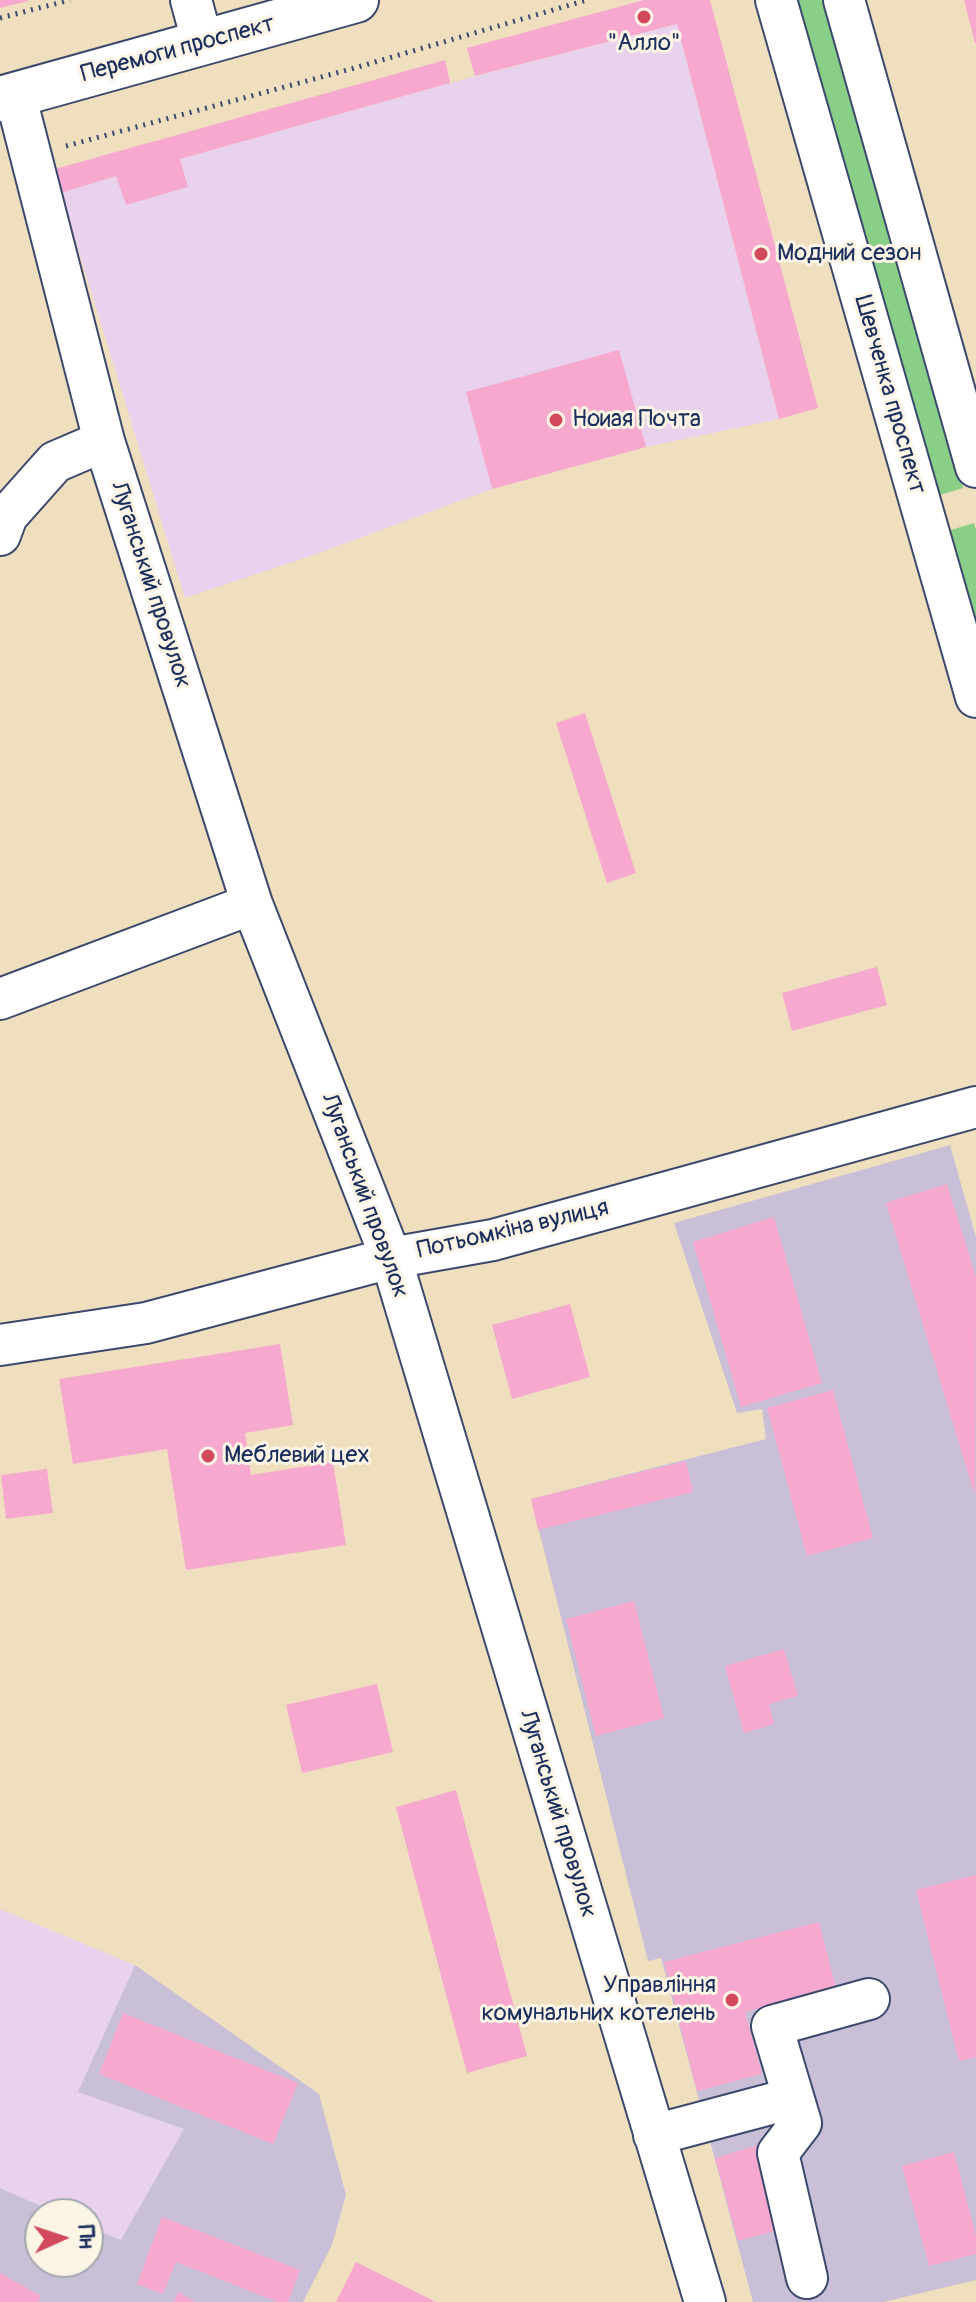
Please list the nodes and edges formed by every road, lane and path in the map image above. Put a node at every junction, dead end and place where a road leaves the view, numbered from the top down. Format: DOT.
graph roads {
  1 [pos="70,0"];
  2 [pos="191,0"];
  3 [pos="356,0"];
  4 [pos="587,0"];
  5 [pos="776,0"];
  6 [pos="844,0"];
  7 [pos="0,18"];
  8 [pos="203,44"];
  9 [pos="8,96"];
  10 [pos="30,156"];
  11 [pos="104,441"];
  12 [pos="976,467"];
  13 [pos="0,535"];
  14 [pos="976,697"];
  15 [pos="252,904"];
  16 [pos="0,999"];
  17 [pos="976,1107"];
  18 [pos="391,1258"];
  19 [pos="0,1345"];
  20 [pos="869,1999"];
  21 [pos="793,2098"];
  22 [pos="654,2135"];
  23 [pos="807,2278"];
  24 [pos="705,2302"];
  1 -- 7 [label="path"];
  2 -- 8 [label="street"];
  3 -- 8 [label="main road, Перемоги проспект"];
  4 -- 10 [label="path"];
  5 -- 14 [label="street, Шевченка проспект"];
  6 -- 12 [label="street"];
  8 -- 9 [label="main road, Перемоги проспект"];
  9 -- 10 [label="street, Луганський провулок"];
  10 -- 11 [label="street, Луганський провулок"];
  11 -- 13 [label="street"];
  11 -- 15 [label="street, Луганський провулок"];
  15 -- 16 [label="street"];
  15 -- 18 [label="street, Луганський провулок"];
  17 -- 18 [label="street, Потьомкіна вулиця"];
  18 -- 19 [label="street, Потьомкіна вулиця"];
  18 -- 22 [label="street, Луганський провулок"];
  20 -- 21 [label="street"];
  21 -- 22 [label="street"];
  21 -- 23 [label="street"];
  22 -- 24 [label="street, Луганський провулок"];
}
